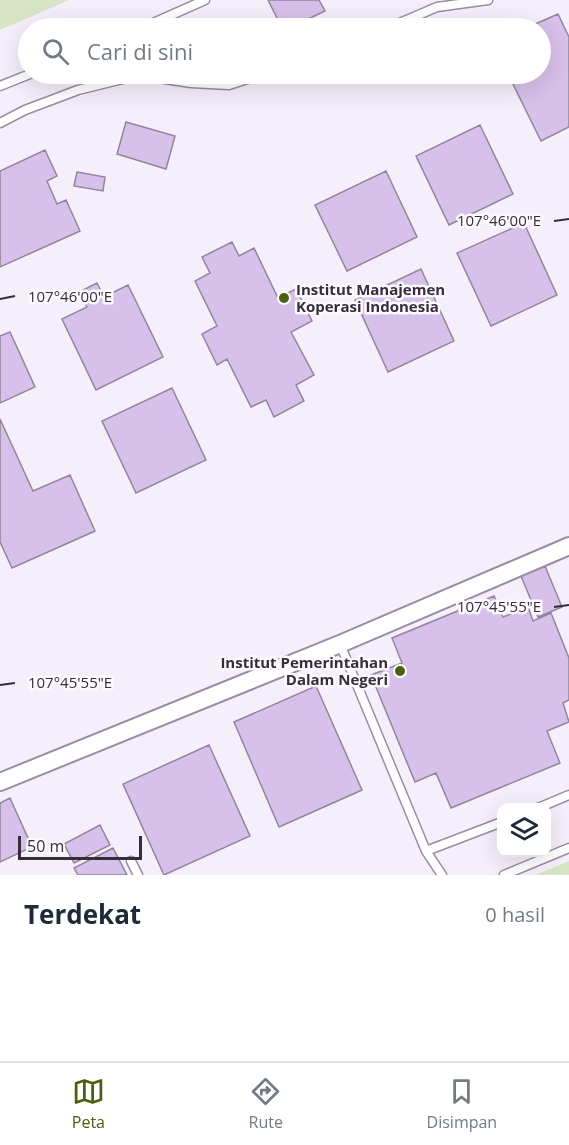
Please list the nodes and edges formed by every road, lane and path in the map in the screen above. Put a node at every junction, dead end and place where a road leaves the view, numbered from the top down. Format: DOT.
graph roads {
  1 [pos="205,0"];
  2 [pos="488,0"];
  3 [pos="164,18"];
  4 [pos="411,18"];
  5 [pos="18,79"];
  6 [pos="102,84"];
  7 [pos="210,84"];
  8 [pos="232,84"];
  9 [pos="0,86"];
  10 [pos="0,123"];
  11 [pos="569,546"];
  12 [pos="340,644"];
  13 [pos="0,782"];
  14 [pos="569,795"];
  15 [pos="548,803"];
  16 [pos="497,824"];
  17 [pos="569,848"];
  18 [pos="426,851"];
  19 [pos="131,861"];
  20 [pos="138,875"];
  21 [pos="442,875"];
  22 [pos="504,875"];
  1 -- 3 [label="lane"];
  2 -- 4 [label="lane"];
  5 -- 9 [label="lane"];
  6 -- 10 [label="lane"];
  7 -- 8 [label="lane"];
  11 -- 12 [label="street"];
  12 -- 13 [label="street"];
  12 -- 18 [label="lane"];
  14 -- 15 [label="lane"];
  16 -- 18 [label="lane"];
  17 -- 22 [label="lane"];
  18 -- 21 [label="lane"];
  19 -- 20 [label="lane"];
}
